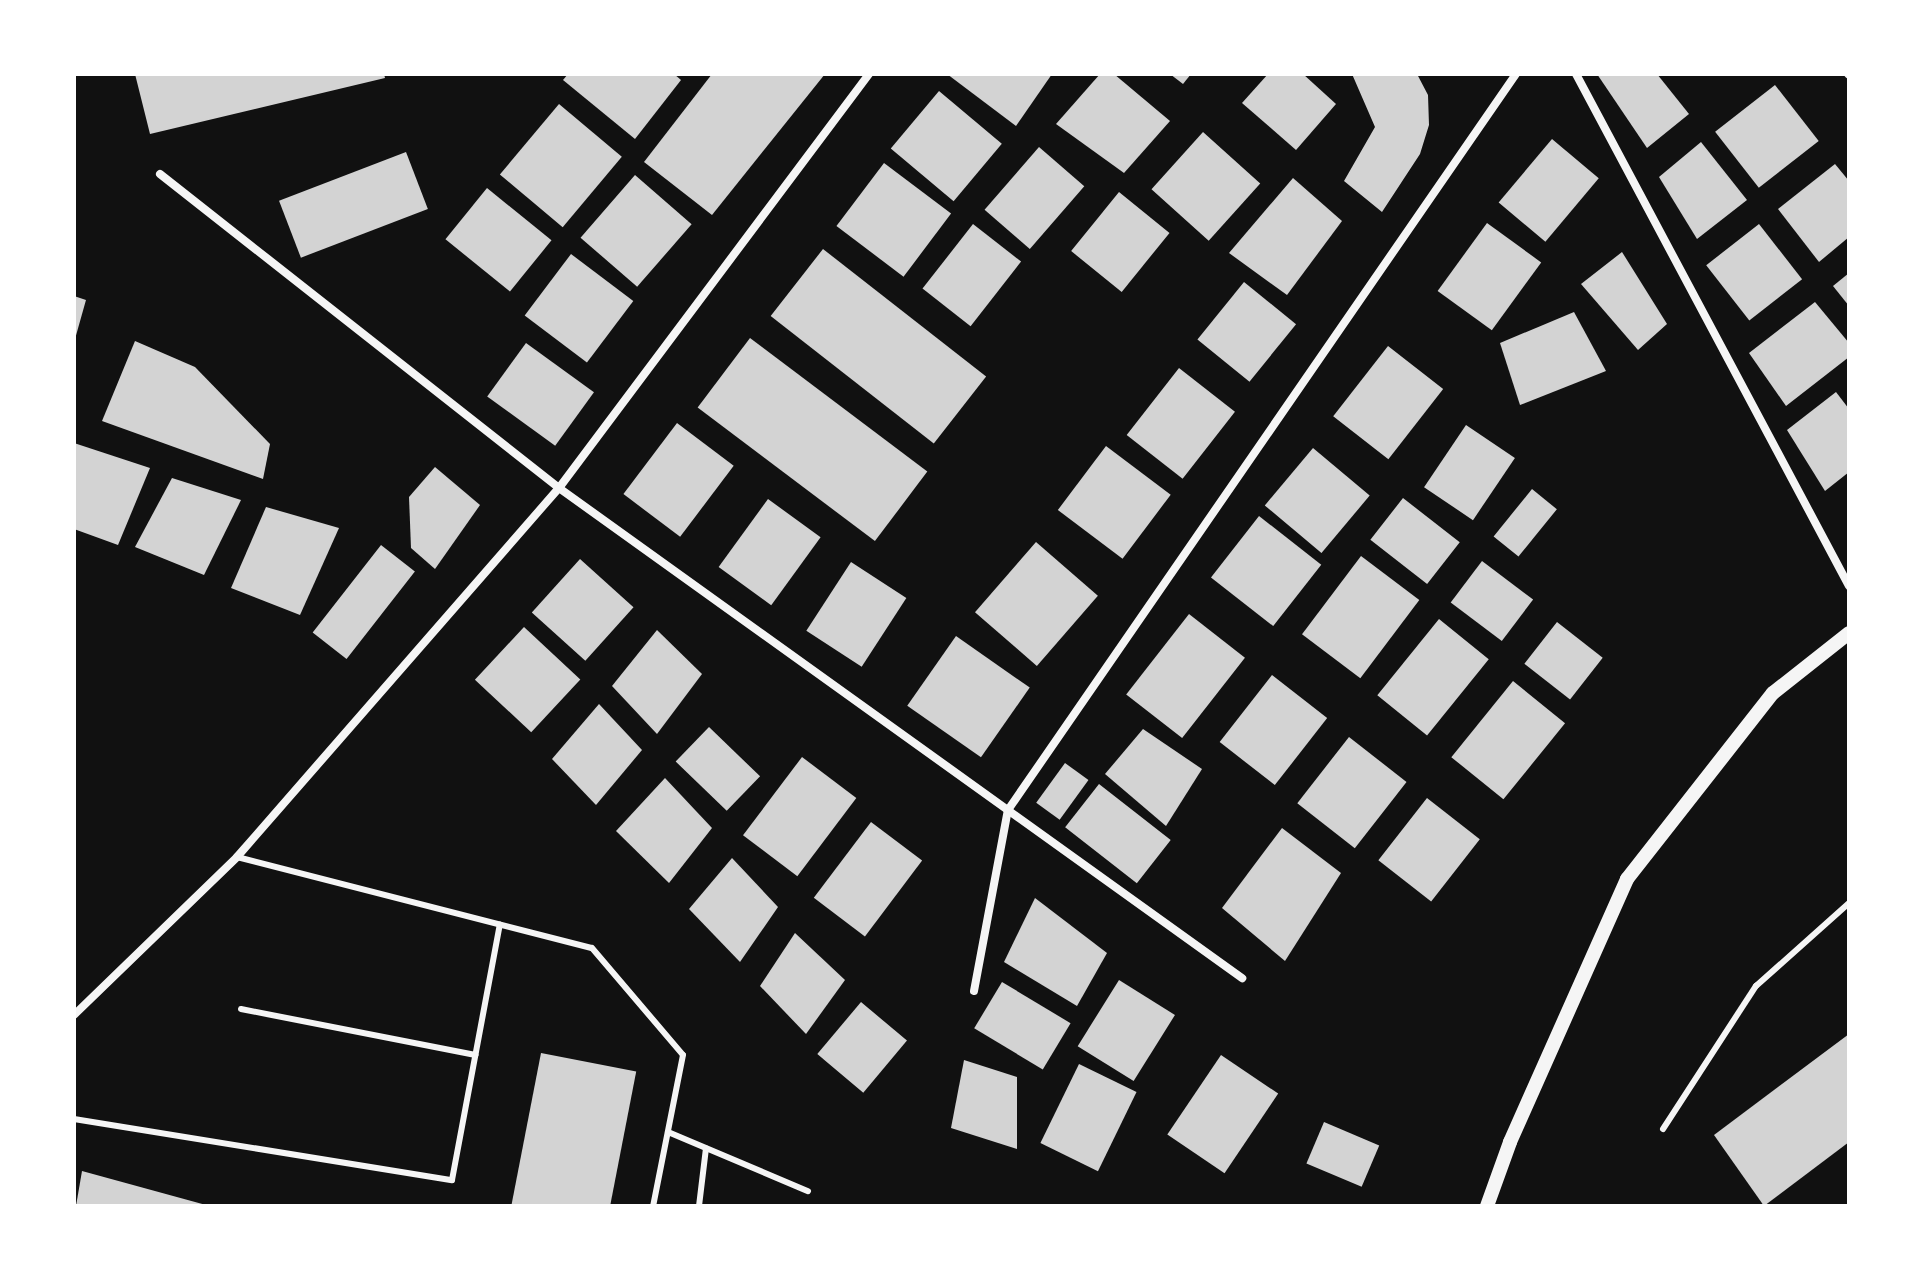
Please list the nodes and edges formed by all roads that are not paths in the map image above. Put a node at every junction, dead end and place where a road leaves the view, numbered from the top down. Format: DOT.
graph roads {
  1 [pos="869,74"];
  2 [pos="1516,74"];
  3 [pos="1576,74"];
  4 [pos="160,174"];
  5 [pos="559,488"];
  6 [pos="1849,586"];
  7 [pos="1849,633"];
  8 [pos="1008,810"];
  9 [pos="237,857"];
  10 [pos="1849,903"];
  11 [pos="500,924"];
  12 [pos="1242,978"];
  13 [pos="974,991"];
  14 [pos="241,1009"];
  15 [pos="74,1015"];
  16 [pos="476,1055"];
  17 [pos="74,1119"];
  18 [pos="1663,1129"];
  19 [pos="668,1132"];
  20 [pos="706,1148"];
  21 [pos="808,1191"];
  22 [pos="653,1206"];
  23 [pos="699,1206"];
  24 [pos="1487,1206"];
  1 -- 5 [label="street"];
  2 -- 8 [label="street"];
  3 -- 6 [label="street"];
  4 -- 5 [label="street"];
  5 -- 8 [label="street"];
  5 -- 9 [label="street"];
  7 -- 24 [label="street"];
  8 -- 12 [label="street"];
  8 -- 13 [label="street"];
  9 -- 11 [label="lane"];
  9 -- 15 [label="street"];
  10 -- 18 [label="lane"];
  11 -- 16 [label="lane"];
  11 -- 19 [label="lane"];
  14 -- 16 [label="lane"];
  16 -- 17 [label="lane"];
  19 -- 20 [label="lane"];
  19 -- 22 [label="lane"];
  20 -- 21 [label="lane"];
  20 -- 23 [label="lane"];
}
